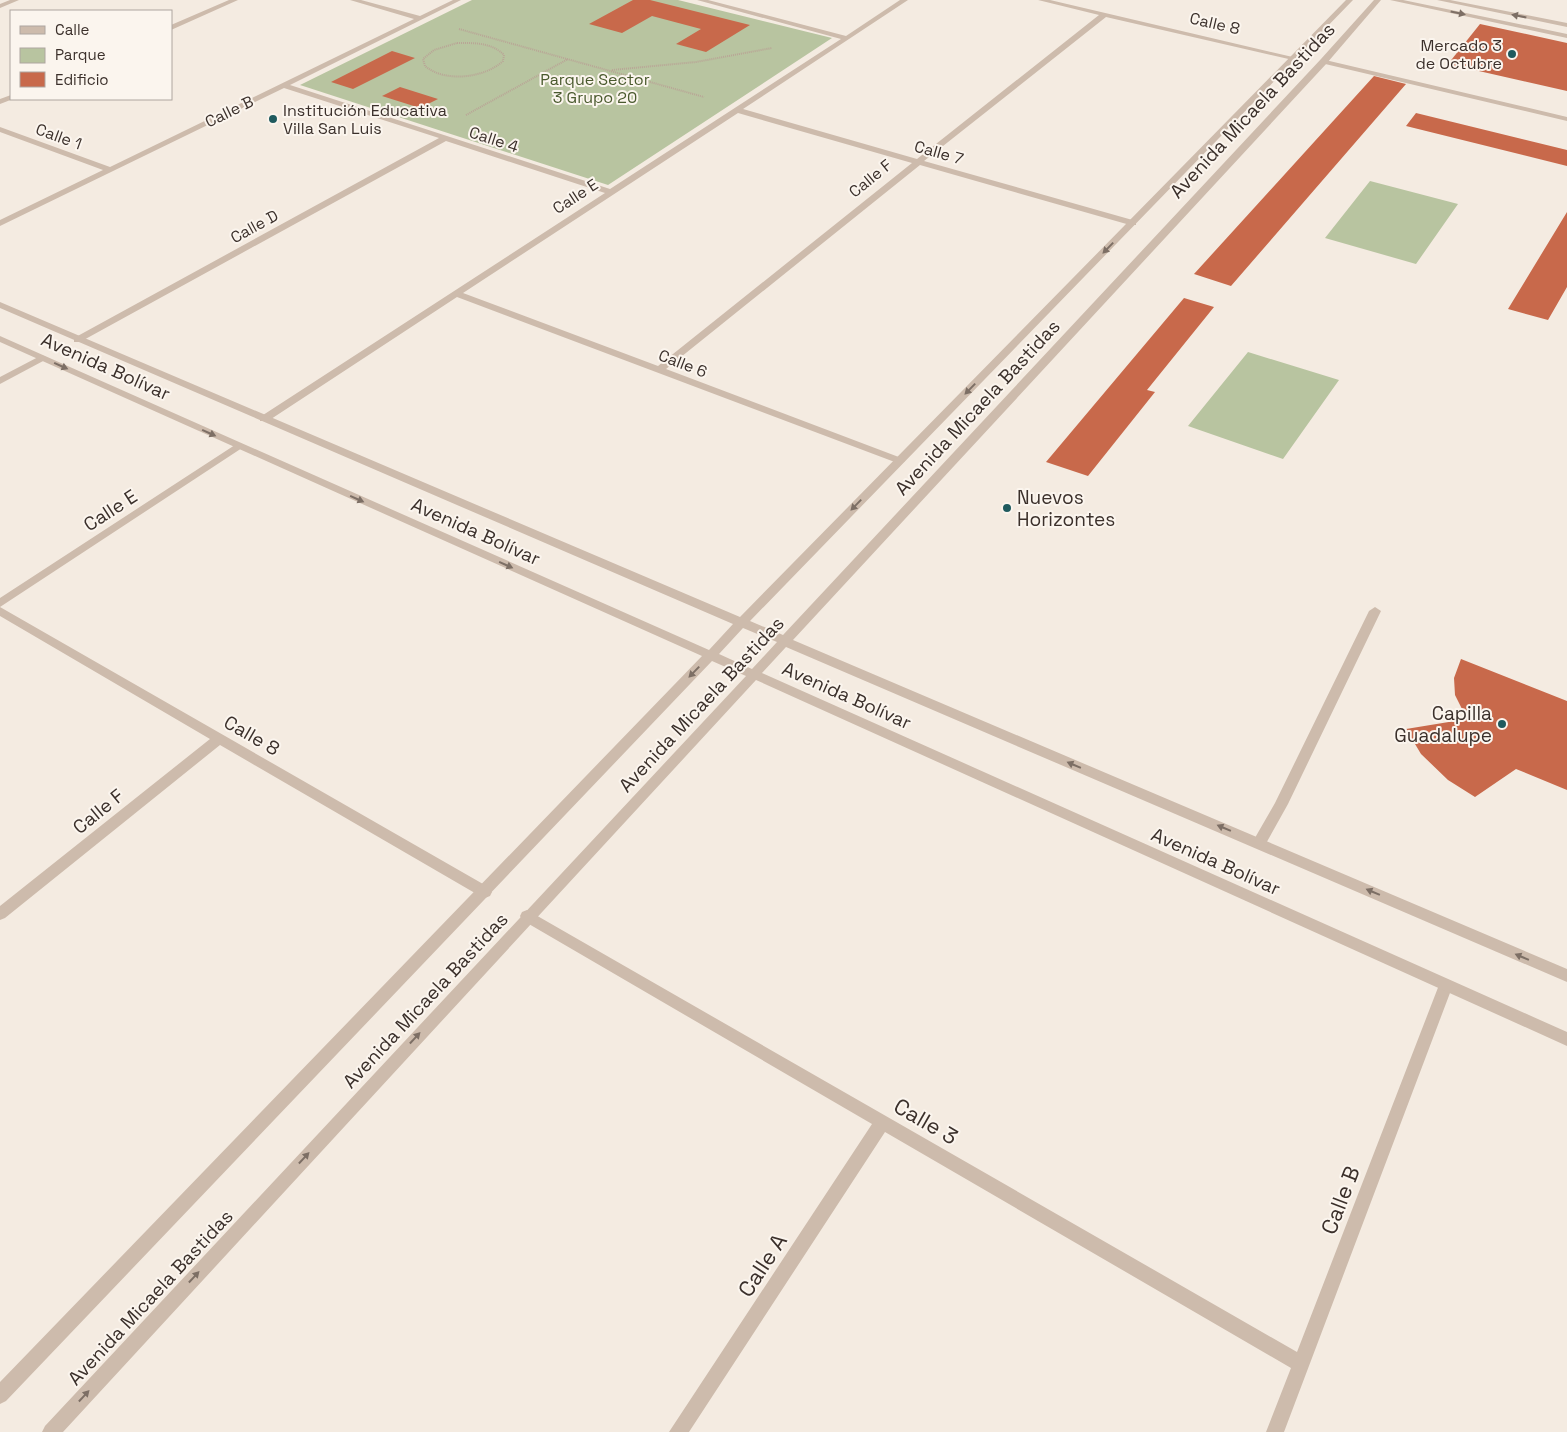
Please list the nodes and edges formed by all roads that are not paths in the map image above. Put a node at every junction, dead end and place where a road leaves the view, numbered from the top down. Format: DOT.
graph roads {
  1 [pos="16,0"];
  2 [pos="235,0"];
  3 [pos="353,0"];
  4 [pos="458,0"];
  5 [pos="700,0"];
  6 [pos="905,0"];
  7 [pos="1041,0"];
  8 [pos="1350,0"];
  9 [pos="1378,0"];
  10 [pos="1393,0"];
  11 [pos="1440,0"];
  12 [pos="0,6"];
  13 [pos="1104,15"];
  14 [pos="420,18"];
  15 [pos="1567,25"];
  16 [pos="172,28"];
  17 [pos="1567,36"];
  18 [pos="847,38"];
  19 [pos="1293,58"];
  20 [pos="1324,61"];
  21 [pos="283,85"];
  22 [pos="739,108"];
  23 [pos="1567,119"];
  24 [pos="0,129"];
  25 [pos="445,138"];
  26 [pos="918,162"];
  27 [pos="109,169"];
  28 [pos="611,192"];
  29 [pos="0,222"];
  30 [pos="1133,224"];
  31 [pos="456,293"];
  32 [pos="0,305"];
  33 [pos="0,340"];
  34 [pos="77,340"];
  35 [pos="42,358"];
  36 [pos="659,370"];
  37 [pos="0,381"];
  38 [pos="264,419"];
  39 [pos="238,446"];
  40 [pos="900,461"];
  41 [pos="0,603"];
  42 [pos="0,611"];
  43 [pos="1375,611"];
  44 [pos="742,622"];
  45 [pos="785,642"];
  46 [pos="710,656"];
  47 [pos="754,675"];
  48 [pos="220,738"];
  49 [pos="1259,843"];
  50 [pos="485,892"];
  51 [pos="0,914"];
  52 [pos="527,916"];
  53 [pos="1567,976"];
  54 [pos="1446,985"];
  55 [pos="1567,1039"];
  56 [pos="883,1122"];
  57 [pos="1301,1364"];
  58 [pos="0,1395"];
  59 [pos="50,1432"];
  60 [pos="678,1432"];
  61 [pos="1275,1432"];
  1 -- 12 [label="street"];
  2 -- 16 [label="street"];
  3 -- 14 [label="street"];
  4 -- 14 [label="street, Calle B"];
  5 -- 18 [label="street"];
  6 -- 18 [label="street, Calle E"];
  7 -- 13 [label="street, Calle 8"];
  8 -- 19 [label="street, Avenida Micaela Bastidas"];
  9 -- 20 [label="street, Avenida Micaela Bastidas"];
  10 -- 17 [label="street, one-way"];
  15 -- 11 [label="street, one-way"];
  13 -- 19 [label="street, Calle 8"];
  13 -- 26 [label="street, Calle F"];
  14 -- 21 [label="street, Calle B"];
  18 -- 22 [label="street, Calle E"];
  19 -- 30 [label="street, Avenida Micaela Bastidas"];
  20 -- 23 [label="street"];
  20 -- 45 [label="street, Avenida Micaela Bastidas"];
  21 -- 25 [label="street, Calle 4"];
  21 -- 27 [label="street, Calle B"];
  22 -- 26 [label="street, Calle 7"];
  22 -- 28 [label="street, Calle E"];
  24 -- 27 [label="street, Calle 1"];
  25 -- 28 [label="street, Calle 4"];
  25 -- 34 [label="street, Calle D"];
  26 -- 30 [label="street, Calle 7"];
  26 -- 36 [label="street, Calle F"];
  27 -- 29 [label="street, Calle B"];
  28 -- 31 [label="street, Calle E"];
  30 -- 40 [label="street, Avenida Micaela Bastidas, one-way"];
  31 -- 36 [label="street, Calle 6"];
  31 -- 38 [label="street, Calle E"];
  32 -- 34 [label="street, Avenida Bolívar"];
  33 -- 35 [label="street, Avenida Bolívar"];
  34 -- 38 [label="street, Avenida Bolívar"];
  35 -- 37 [label="street"];
  35 -- 39 [label="street, Avenida Bolívar, one-way"];
  36 -- 40 [label="street, Calle 6"];
  38 -- 44 [label="street, Avenida Bolívar"];
  39 -- 41 [label="street, Calle E"];
  39 -- 46 [label="street, Avenida Bolívar, one-way"];
  40 -- 44 [label="street, Avenida Micaela Bastidas, one-way"];
  42 -- 48 [label="street, Calle 8"];
  43 -- 49 [label="street"];
  44 -- 45 [label="street, Avenida Bolívar"];
  44 -- 46 [label="street, Avenida Micaela Bastidas"];
  45 -- 47 [label="street, Avenida Micaela Bastidas"];
  49 -- 45 [label="street, Avenida Bolívar, one-way"];
  46 -- 47 [label="street, Avenida Bolívar"];
  46 -- 50 [label="street, Avenida Micaela Bastidas, one-way"];
  47 -- 52 [label="street, Avenida Micaela Bastidas"];
  47 -- 54 [label="street, Avenida Bolívar"];
  48 -- 50 [label="street, Calle 8"];
  48 -- 51 [label="street, Calle F"];
  53 -- 49 [label="street, Avenida Bolívar, one-way"];
  50 -- 58 [label="street, Avenida Micaela Bastidas"];
  52 -- 56 [label="street, Calle 3"];
  59 -- 52 [label="street, Avenida Micaela Bastidas, one-way"];
  54 -- 55 [label="street, Avenida Bolívar"];
  54 -- 57 [label="street, Calle B"];
  56 -- 57 [label="street, Calle 3"];
  56 -- 60 [label="street, Calle A"];
  57 -- 61 [label="street, Calle B"];
}
